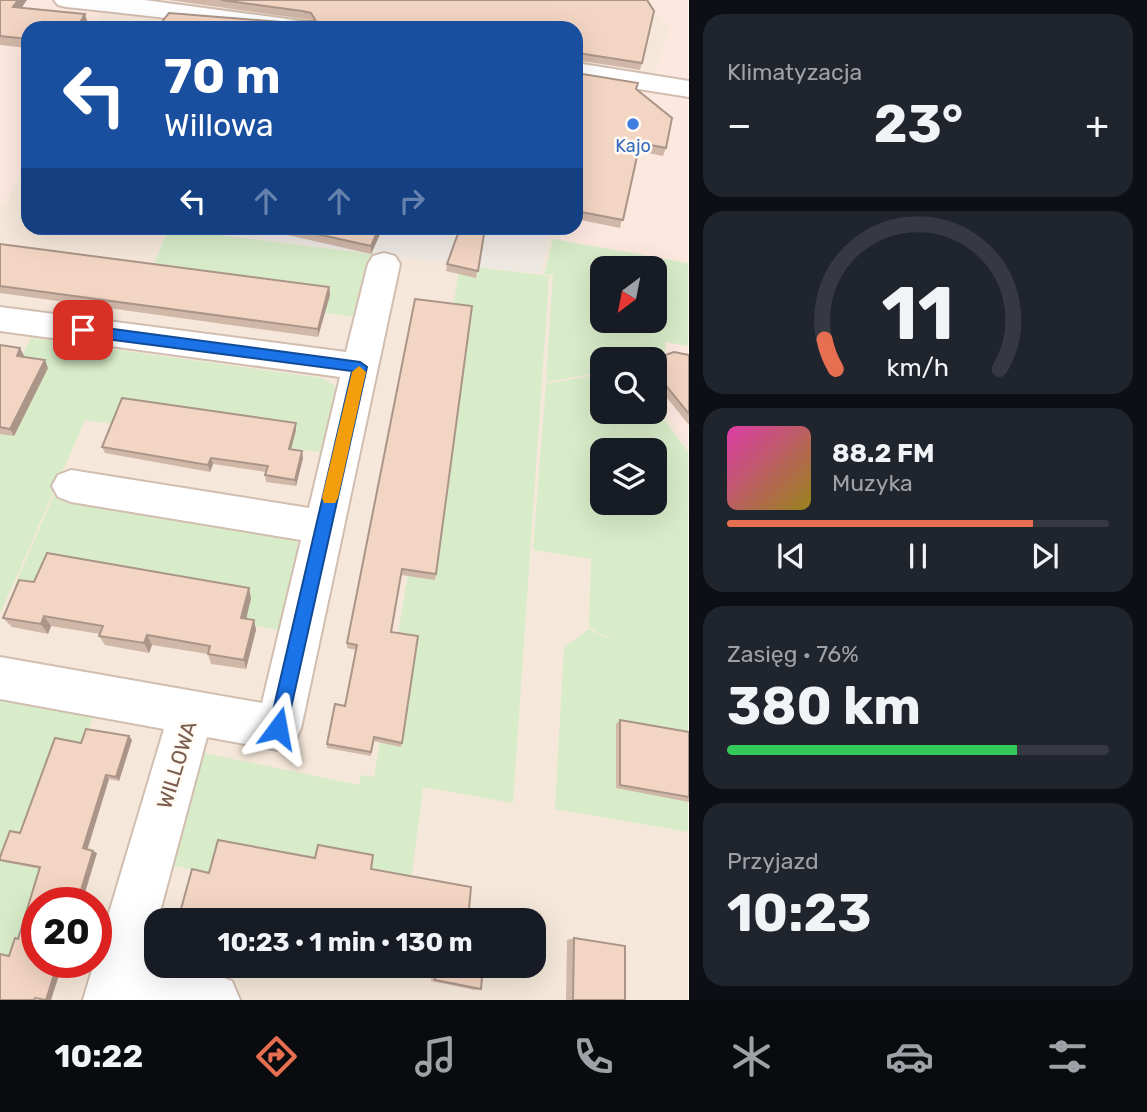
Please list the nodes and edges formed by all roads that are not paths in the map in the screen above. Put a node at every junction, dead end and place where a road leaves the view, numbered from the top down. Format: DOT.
graph roads {
  1 [pos="66,0"];
  2 [pos="256,21"];
  3 [pos="583,72"];
  4 [pos="688,89"];
  5 [pos="384,264"];
  6 [pos="0,319"];
  7 [pos="360,367"];
  8 [pos="71,486"];
  9 [pos="323,527"];
  10 [pos="0,678"];
  11 [pos="191,712"];
  12 [pos="113,990"];
  13 [pos="213,1000"];
  1 -- 2 [label="lane"];
  3 -- 4 [label="lane"];
  5 -- 7 [label="lane, WILLOWA"];
  6 -- 7 [label="lane"];
  7 -- 9 [label="lane, WILLOWA"];
  8 -- 9 [label="lane"];
  9 -- 11 [label="lane, WILLOWA"];
  10 -- 11 [label="lane"];
  11 -- 12 [label="lane, WILLOWA"];
  12 -- 13 [label="lane"];
}
